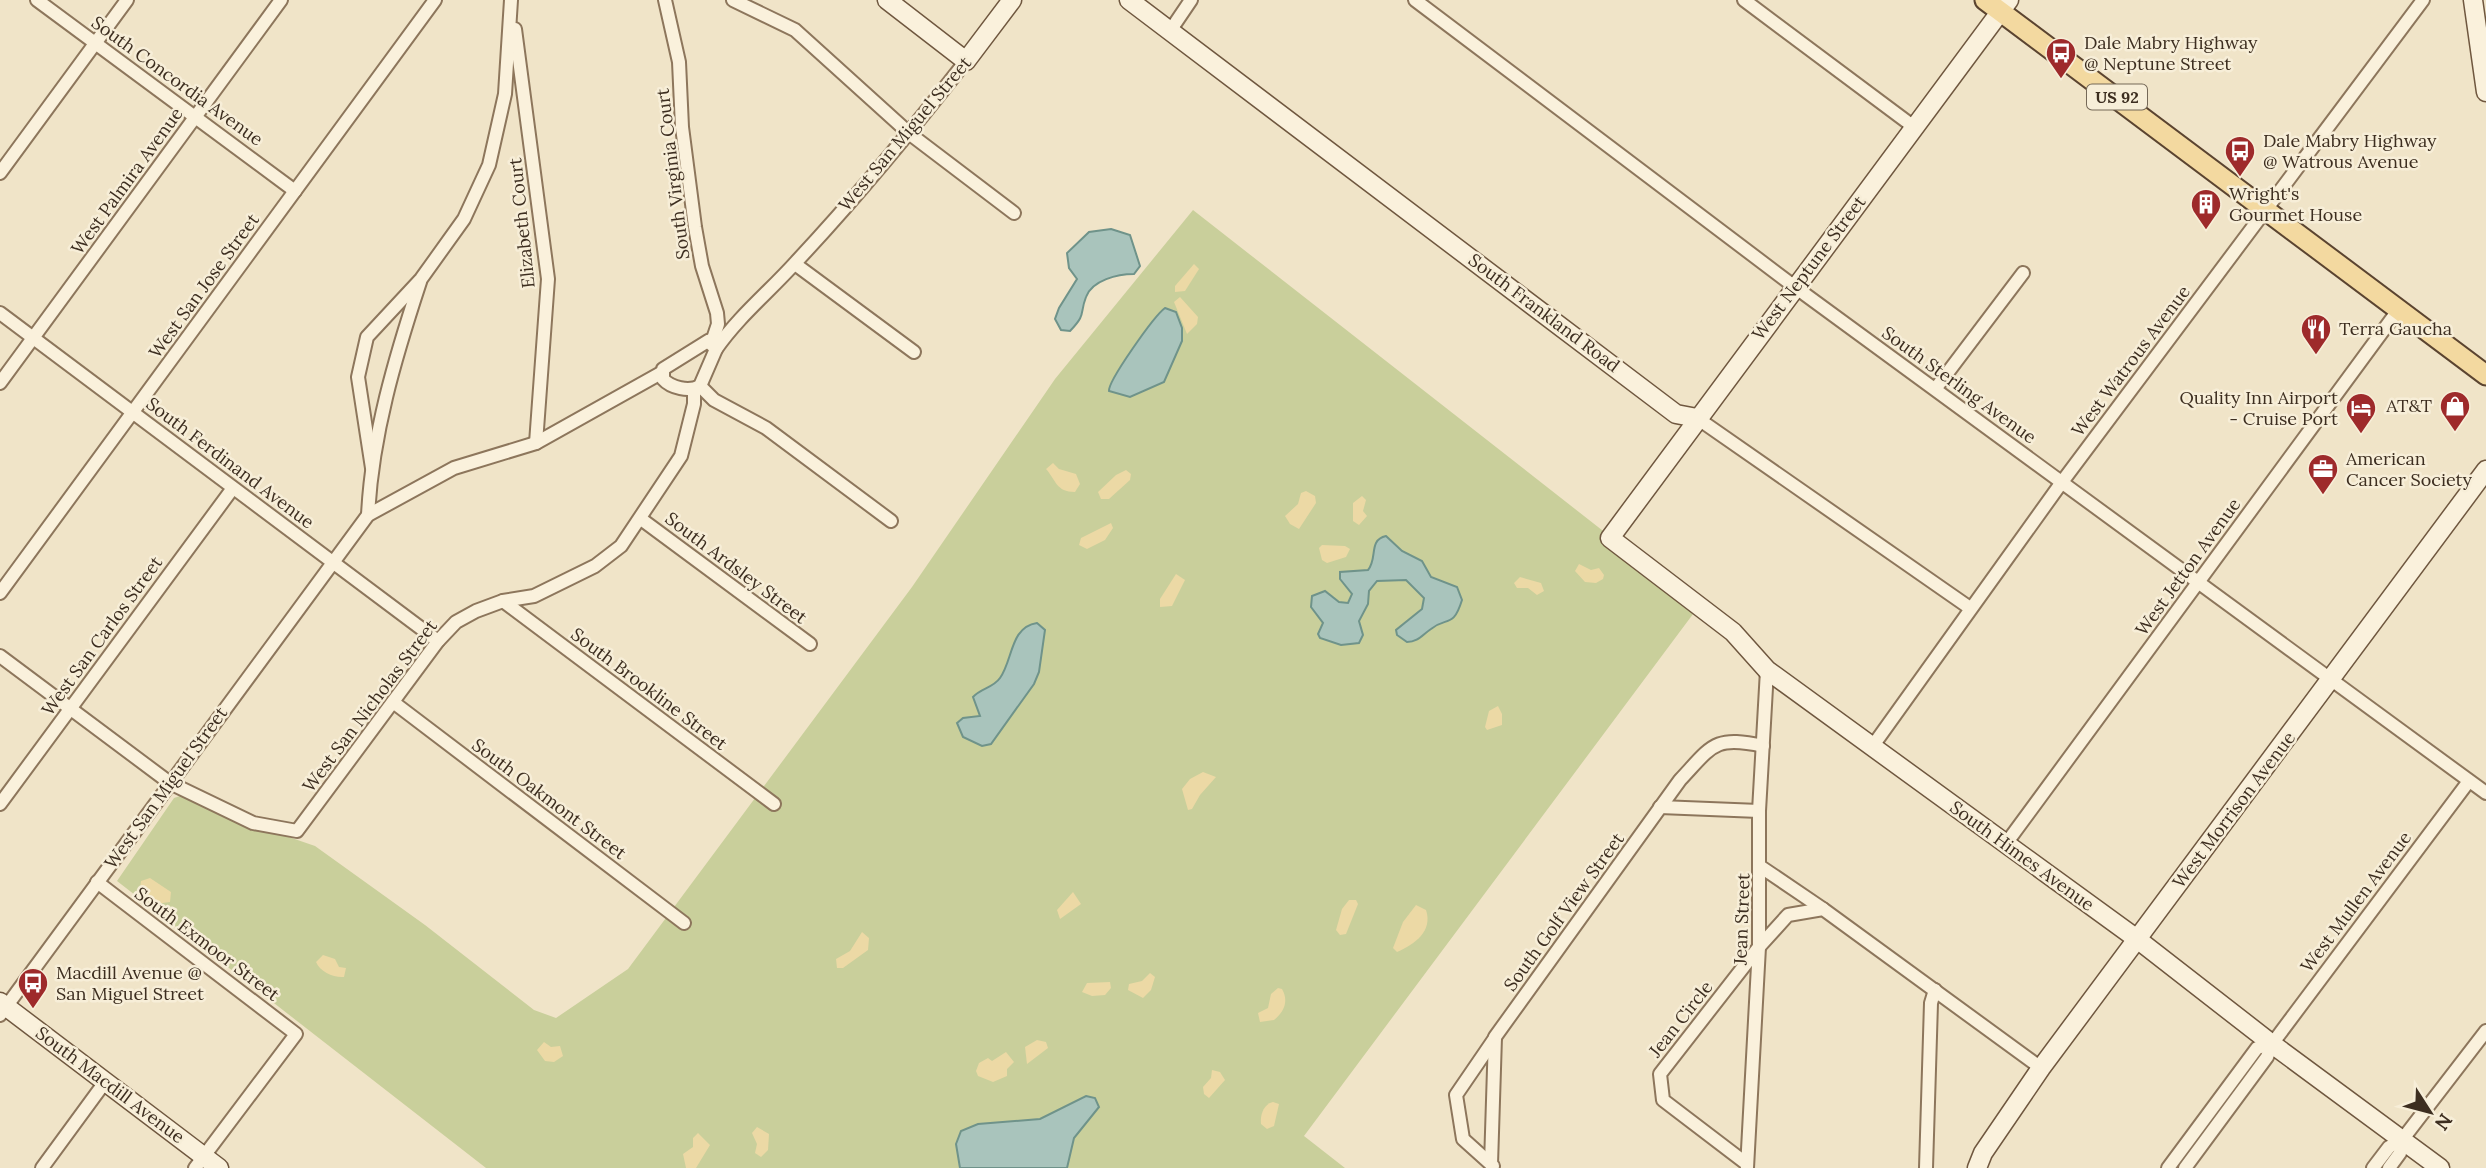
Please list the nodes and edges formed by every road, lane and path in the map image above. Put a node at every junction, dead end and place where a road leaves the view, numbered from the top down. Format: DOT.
graph roads {
  1 [pos="37,0"];
  2 [pos="127,0"];
  3 [pos="281,0"];
  4 [pos="435,0"];
  5 [pos="665,0"];
  6 [pos="733,0"];
  7 [pos="887,0"];
  8 [pos="1012,0"];
  9 [pos="1129,0"];
  10 [pos="1191,0"];
  11 [pos="1415,0"];
  12 [pos="1744,0"];
  13 [pos="2423,0"];
  14 [pos="2473,0"];
  15 [pos="511,1"];
  16 [pos="1998,4"];
  17 [pos="1170,31"];
  18 [pos="95,43"];
  19 [pos="966,61"];
  20 [pos="521,83"];
  21 [pos="505,91"];
  22 [pos="2486,92"];
  23 [pos="195,117"];
  24 [pos="1914,127"];
  25 [pos="909,134"];
  26 [pos="0,173"];
  27 [pos="295,191"];
  28 [pos="2267,210"];
  29 [pos="1014,214"];
  30 [pos="795,264"];
  31 [pos="2023,273"];
  32 [pos="421,279"];
  33 [pos="1795,287"];
  34 [pos="2399,309"];
  35 [pos="0,313"];
  36 [pos="34,338"];
  37 [pos="714,346"];
  38 [pos="914,352"];
  39 [pos="2481,368"];
  40 [pos="661,373"];
  41 [pos="0,383"];
  42 [pos="697,388"];
  43 [pos="1936,388"];
  44 [pos="133,412"];
  45 [pos="1697,418"];
  46 [pos="536,443"];
  47 [pos="372,468"];
  48 [pos="2486,470"];
  49 [pos="2062,482"];
  50 [pos="233,488"];
  51 [pos="368,515"];
  52 [pos="641,519"];
  53 [pos="891,521"];
  54 [pos="1610,538"];
  55 [pos="332,561"];
  56 [pos="2198,582"];
  57 [pos="0,593"];
  58 [pos="503,601"];
  59 [pos="1970,608"];
  60 [pos="438,641"];
  61 [pos="810,645"];
  62 [pos="0,656"];
  63 [pos="1767,670"];
  64 [pos="2332,680"];
  65 [pos="393,702"];
  66 [pos="71,708"];
  67 [pos="1763,746"];
  68 [pos="1872,747"];
  69 [pos="2469,781"];
  70 [pos="170,783"];
  71 [pos="2486,793"];
  72 [pos="0,804"];
  73 [pos="774,804"];
  74 [pos="1660,807"];
  75 [pos="1759,811"];
  76 [pos="2005,845"];
  77 [pos="1761,867"];
  78 [pos="97,882"];
  79 [pos="1823,909"];
  80 [pos="684,923"];
  81 [pos="2137,939"];
  82 [pos="1759,947"];
  83 [pos="1935,990"];
  84 [pos="2,1008"];
  85 [pos="2486,1031"];
  86 [pos="1496,1037"];
  87 [pos="2272,1044"];
  88 [pos="2041,1068"];
  89 [pos="105,1082"];
  90 [pos="2402,1140"];
  91 [pos="1980,1161"];
  92 [pos="199,1162"];
  93 [pos="1493,1166"];
  94 [pos="1747,1166"];
  95 [pos="42,1168"];
  96 [pos="219,1168"];
  97 [pos="1926,1168"];
  98 [pos="1966,1168"];
  99 [pos="2168,1168"];
  100 [pos="2185,1168"];
  101 [pos="2373,1168"];
  102 [pos="2389,1168"];
  103 [pos="2440,1168"];
  1 -- 18 [label="street, South Concordia Avenue"];
  2 -- 18 [label="street"];
  3 -- 23 [label="street, West Palmira Avenue"];
  4 -- 27 [label="street, West San Jose Street"];
  5 -- 37 [label="street, South Virginia Court"];
  6 -- 25 [label="street"];
  7 -- 19 [label="street"];
  8 -- 19 [label="street, West San Miguel Street"];
  9 -- 17 [label="street, South Frankland Road"];
  10 -- 17 [label="street"];
  11 -- 33 [label="street, South Sterling Avenue"];
  12 -- 24 [label="street"];
  13 -- 28 [label="street, West Watrous Avenue"];
  14 -- 22 [label="street"];
  15 -- 20 [label="street, Elizabeth Court"];
  15 -- 21 [label="street"];
  16 -- 24 [label="street, West Neptune Street"];
  16 -- 28 [label="main road, US 92"];
  17 -- 45 [label="street, South Frankland Road"];
  18 -- 23 [label="street, South Concordia Avenue"];
  18 -- 26 [label="street"];
  19 -- 25 [label="street, West San Miguel Street"];
  20 -- 21 [label="street"];
  20 -- 46 [label="street, Elizabeth Court"];
  21 -- 32 [label="street"];
  23 -- 27 [label="street, South Concordia Avenue"];
  23 -- 36 [label="street, West Palmira Avenue"];
  24 -- 33 [label="street, West Neptune Street"];
  25 -- 29 [label="street"];
  25 -- 30 [label="street, West San Miguel Street"];
  27 -- 44 [label="street, West San Jose Street"];
  28 -- 34 [label="main road, US 92"];
  28 -- 49 [label="street, West Watrous Avenue"];
  30 -- 37 [label="street"];
  30 -- 38 [label="street"];
  31 -- 43 [label="street"];
  32 -- 47 [label="street"];
  32 -- 47 [label="street"];
  33 -- 43 [label="street, South Sterling Avenue"];
  33 -- 45 [label="street, West Neptune Street"];
  34 -- 39 [label="main road, US 92"];
  34 -- 56 [label="street, West Jetton Avenue"];
  35 -- 36 [label="street, South Ferdinand Avenue"];
  36 -- 41 [label="street, West Palmira Avenue"];
  36 -- 44 [label="street, South Ferdinand Avenue"];
  37 -- 40 [label="street"];
  37 -- 42 [label="street, West San Nicholas Street"];
  40 -- 42 [label="street"];
  40 -- 46 [label="street"];
  42 -- 52 [label="street, West San Nicholas Street"];
  42 -- 53 [label="street"];
  43 -- 49 [label="street, South Sterling Avenue"];
  44 -- 50 [label="street, South Ferdinand Avenue"];
  44 -- 57 [label="street, West San Jose Street"];
  45 -- 54 [label="street, West Neptune Street"];
  45 -- 59 [label="street, South Frankland Road"];
  46 -- 51 [label="street"];
  47 -- 51 [label="street"];
  48 -- 64 [label="street, West Morrison Avenue"];
  49 -- 56 [label="street, South Sterling Avenue"];
  49 -- 59 [label="street, West Watrous Avenue"];
  50 -- 55 [label="street, South Ferdinand Avenue"];
  50 -- 66 [label="street, West San Carlos Street"];
  51 -- 55 [label="street, West San Miguel Street"];
  52 -- 58 [label="street, West San Nicholas Street"];
  52 -- 61 [label="street, South Ardsley Street"];
  54 -- 63 [label="street, South Himes Avenue"];
  55 -- 60 [label="street, South Ferdinand Avenue"];
  55 -- 70 [label="street, West San Miguel Street"];
  56 -- 64 [label="street, South Sterling Avenue"];
  56 -- 76 [label="street, West Jetton Avenue"];
  58 -- 60 [label="street, West San Nicholas Street"];
  58 -- 73 [label="street, South Brookline Street"];
  59 -- 68 [label="street, West Watrous Avenue"];
  60 -- 65 [label="street, West San Nicholas Street"];
  62 -- 66 [label="street"];
  63 -- 67 [label="street, Jean Street"];
  63 -- 68 [label="street, South Himes Avenue"];
  64 -- 69 [label="street, South Sterling Avenue"];
  64 -- 81 [label="street, West Morrison Avenue"];
  65 -- 70 [label="street, West San Nicholas Street"];
  65 -- 80 [label="street, South Oakmont Street"];
  66 -- 70 [label="street"];
  66 -- 72 [label="street, West San Carlos Street"];
  67 -- 74 [label="street, South Golf View Street"];
  67 -- 75 [label="street, Jean Street"];
  68 -- 76 [label="street, South Himes Avenue"];
  69 -- 71 [label="street, South Sterling Avenue"];
  69 -- 87 [label="street, West Mullen Avenue"];
  70 -- 78 [label="street, West San Miguel Street"];
  74 -- 75 [label="street"];
  74 -- 86 [label="street, South Golf View Street"];
  75 -- 77 [label="street, Jean Street"];
  76 -- 81 [label="street, South Himes Avenue"];
  77 -- 79 [label="street"];
  77 -- 82 [label="street, Jean Street"];
  78 -- 84 [label="street, West San Miguel Street"];
  78 -- 92 [label="street, South Exmoor Street"];
  79 -- 82 [label="street, Jean Circle"];
  79 -- 83 [label="street"];
  81 -- 87 [label="street, South Himes Avenue"];
  81 -- 88 [label="street, West Morrison Avenue"];
  82 -- 94 [label="street, Jean Street"];
  82 -- 94 [label="street, Jean Circle"];
  83 -- 88 [label="street"];
  83 -- 97 [label="street"];
  84 -- 89 [label="street, South Macdill Avenue"];
  85 -- 90 [label="street"];
  86 -- 93 [label="street, South Golf View Street"];
  86 -- 93 [label="street, South Golf View Street"];
  87 -- 90 [label="street, South Himes Avenue"];
  87 -- 99 [label="street, West Mullen Avenue"];
  87 -- 100 [label="street, West Mullen Avenue"];
  88 -- 91 [label="street, West Morrison Avenue"];
  89 -- 92 [label="street, South Macdill Avenue"];
  89 -- 95 [label="street"];
  90 -- 101 [label="street"];
  90 -- 102 [label="street"];
  90 -- 103 [label="street, South Himes Avenue"];
  91 -- 98 [label="street, West Morrison Avenue"];
  92 -- 96 [label="street, South Macdill Avenue"];
}
